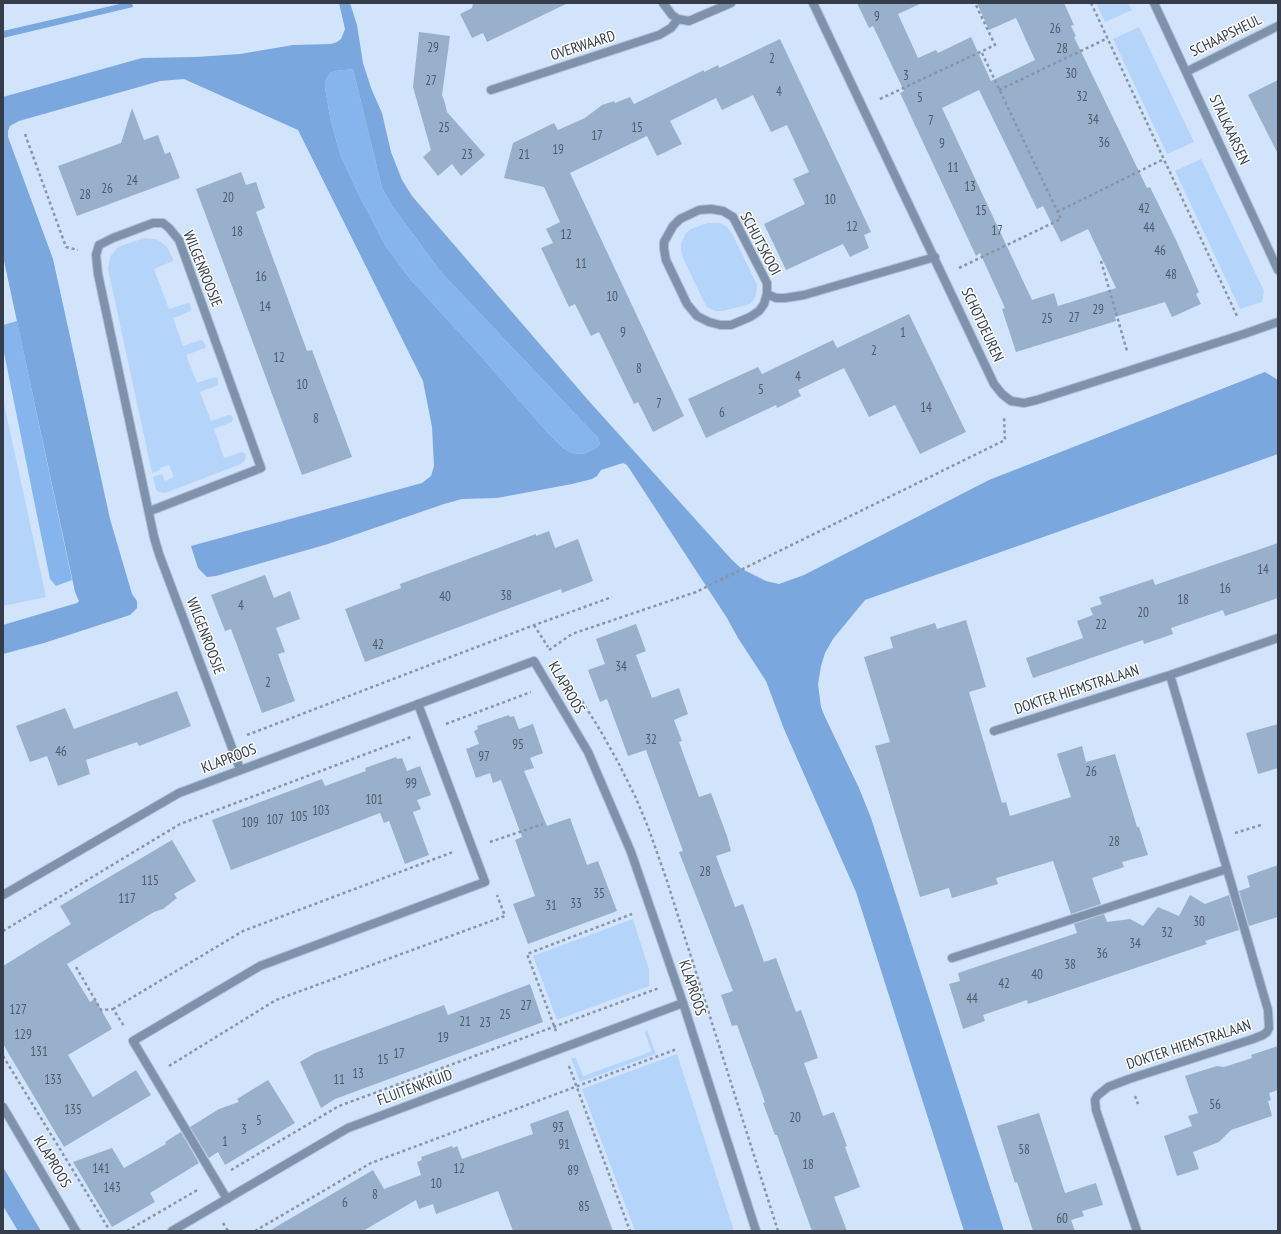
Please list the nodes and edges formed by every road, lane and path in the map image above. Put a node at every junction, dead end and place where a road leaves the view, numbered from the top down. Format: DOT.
graph roads {
  1 [pos="663,3"];
  2 [pos="731,3"];
  3 [pos="813,3"];
  4 [pos="976,3"];
  5 [pos="1091,3"];
  6 [pos="1154,3"];
  7 [pos="678,19"];
  8 [pos="1278,26"];
  9 [pos="1108,38"];
  10 [pos="981,51"];
  11 [pos="1186,72"];
  12 [pos="491,90"];
  13 [pos="999,90"];
  14 [pos="863,107"];
  15 [pos="25,134"];
  16 [pos="1164,159"];
  17 [pos="1057,212"];
  18 [pos="96,255"];
  19 [pos="935,257"];
  20 [pos="1101,261"];
  21 [pos="1278,270"];
  22 [pos="944,276"];
  23 [pos="767,294"];
  24 [pos="1278,322"];
  25 [pos="1244,334"];
  26 [pos="1132,370"];
  27 [pos="1011,401"];
  28 [pos="150,511"];
  29 [pos="612,597"];
  30 [pos="1278,638"];
  31 [pos="534,660"];
  32 [pos="1170,675"];
  33 [pos="549,686"];
  34 [pos="418,704"];
  35 [pos="428,730"];
  36 [pos="994,731"];
  37 [pos="230,742"];
  38 [pos="240,769"];
  39 [pos="543,824"];
  40 [pos="1262,825"];
  41 [pos="1218,839"];
  42 [pos="471,846"];
  43 [pos="1227,869"];
  44 [pos="485,882"];
  45 [pos="3,895"];
  46 [pos="650,908"];
  47 [pos="3,931"];
  48 [pos="952,958"];
  49 [pos="76,967"];
  50 [pos="683,1003"];
  51 [pos="114,1009"];
  52 [pos="134,1042"];
  53 [pos="695,1042"];
  54 [pos="562,1048"];
  55 [pos="3,1056"];
  56 [pos="153,1075"];
  57 [pos="577,1087"];
  58 [pos="3,1107"];
  59 [pos="227,1199"];
  60 [pos="76,1231"];
  61 [pos="110,1231"];
  62 [pos="172,1231"];
  63 [pos="255,1231"];
  64 [pos="630,1231"];
  65 [pos="756,1231"];
  66 [pos="1137,1231"];
  1 -- 7 [label="street"];
  2 -- 7 [label="street"];
  3 -- 14 [label="street, SCHOTDEUREN"];
  4 -- 10 [label="path"];
  5 -- 9 [label="path"];
  6 -- 11 [label="street, STALKAARSEN"];
  7 -- 12 [label="street, OVERWAARD"];
  8 -- 11 [label="street, SCHAAPSHEUL"];
  9 -- 13 [label="path"];
  9 -- 16 [label="path"];
  10 -- 13 [label="path"];
  10 -- 14 [label="path"];
  11 -- 21 [label="street, STALKAARSEN"];
  13 -- 17 [label="path"];
  14 -- 19 [label="street, SCHOTDEUREN"];
  15 -- 18 [label="path"];
  16 -- 17 [label="path"];
  16 -- 25 [label="path"];
  17 -- 22 [label="path"];
  18 -- 28 [label="street, WILGENROOSJE"];
  18 -- 28 [label="street, WILGENROOSJE"];
  19 -- 22 [label="street, SCHOTDEUREN"];
  19 -- 23 [label="street, SCHUTSKOOI"];
  20 -- 26 [label="path"];
  22 -- 27 [label="street, SCHOTDEUREN"];
  23 -- 23 [label="street, SCHUTSKOOI"];
  24 -- 25 [label="street"];
  25 -- 26 [label="street"];
  26 -- 27 [label="street"];
  27 -- 31 [label="path"];
  28 -- 37 [label="street, WILGENROOSJE"];
  29 -- 37 [label="path"];
  30 -- 32 [label="street, DOKTER HIEMSTRALAAN"];
  31 -- 33 [label="street, KLAPROOS"];
  31 -- 34 [label="street, KLAPROOS"];
  32 -- 36 [label="street, DOKTER HIEMSTRALAAN"];
  32 -- 41 [label="street, DOKTER HIEMSTRALAAN"];
  33 -- 35 [label="path"];
  33 -- 46 [label="street, KLAPROOS"];
  34 -- 35 [label="street"];
  34 -- 38 [label="street, KLAPROOS"];
  35 -- 42 [label="street"];
  35 -- 47 [label="path"];
  37 -- 38 [label="street, WILGENROOSJE"];
  38 -- 45 [label="street, KLAPROOS"];
  39 -- 42 [label="path"];
  40 -- 41 [label="path"];
  41 -- 43 [label="street, DOKTER HIEMSTRALAAN"];
  42 -- 44 [label="street"];
  42 -- 51 [label="path"];
  43 -- 48 [label="street"];
  43 -- 66 [label="street, DOKTER HIEMSTRALAAN"];
  44 -- 52 [label="street"];
  44 -- 56 [label="path"];
  46 -- 50 [label="street, KLAPROOS"];
  46 -- 54 [label="path"];
  49 -- 51 [label="path"];
  50 -- 53 [label="street, KLAPROOS"];
  50 -- 54 [label="street, FLUITENKRUID"];
  51 -- 52 [label="path"];
  52 -- 56 [label="street"];
  53 -- 57 [label="path"];
  53 -- 65 [label="street, KLAPROOS"];
  54 -- 57 [label="path"];
  54 -- 59 [label="street, FLUITENKRUID"];
  55 -- 61 [label="path"];
  56 -- 59 [label="street"];
  57 -- 63 [label="path"];
  57 -- 64 [label="path"];
  58 -- 60 [label="street, KLAPROOS"];
  59 -- 62 [label="street, FLUITENKRUID"];
}
